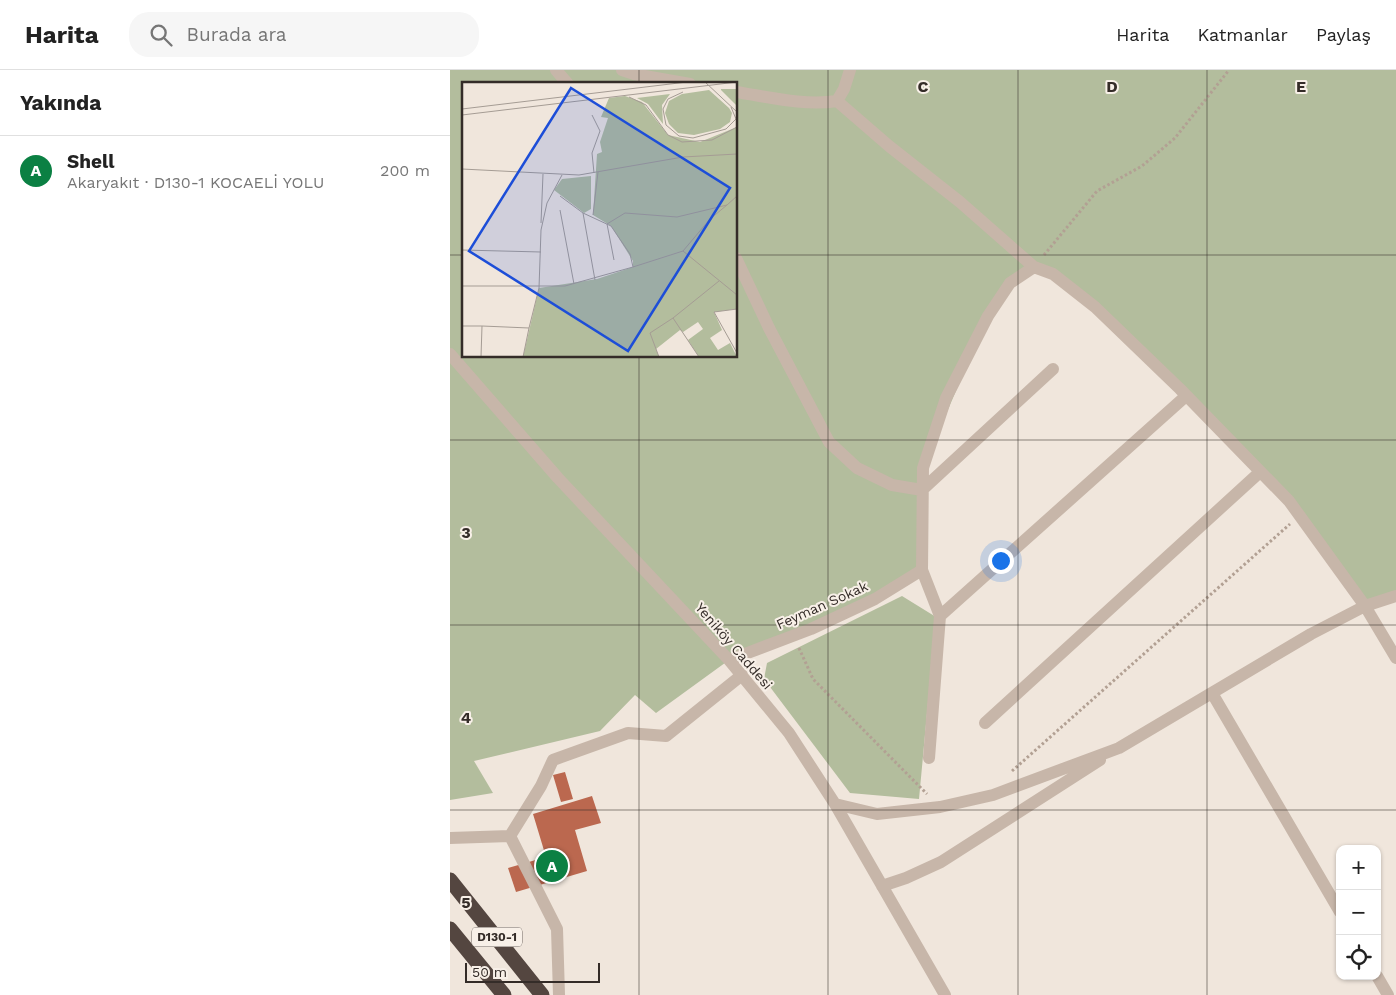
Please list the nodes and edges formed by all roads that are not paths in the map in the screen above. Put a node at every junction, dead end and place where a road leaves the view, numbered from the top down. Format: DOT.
graph roads {
  1 [pos="556,70"];
  2 [pos="622,70"];
  3 [pos="850,70"];
  4 [pos="566,82"];
  5 [pos="679,82"];
  6 [pos="738,92"];
  7 [pos="837,101"];
  8 [pos="738,262"];
  9 [pos="1034,267"];
  10 [pos="450,354"];
  11 [pos="1053,369"];
  12 [pos="1186,396"];
  13 [pos="1260,472"];
  14 [pos="922,490"];
  15 [pos="922,570"];
  16 [pos="1396,596"];
  17 [pos="1365,606"];
  18 [pos="940,616"];
  19 [pos="1396,658"];
  20 [pos="729,660"];
  21 [pos="742,675"];
  22 [pos="1212,693"];
  23 [pos="985,723"];
  24 [pos="1119,748"];
  25 [pos="930,758"];
  26 [pos="835,804"];
  27 [pos="510,836"];
  28 [pos="450,838"];
  29 [pos="450,880"];
  30 [pos="882,886"];
  31 [pos="1336,905"];
  32 [pos="450,929"];
  33 [pos="1379,980"];
  34 [pos="504,995"];
  35 [pos="542,995"];
  36 [pos="558,995"];
  37 [pos="945,995"];
  38 [pos="1388,995"];
  1 -- 4 [label="street"];
  2 -- 5 [label="street"];
  3 -- 7 [label="street"];
  6 -- 7 [label="street"];
  7 -- 9 [label="street"];
  8 -- 14 [label="street"];
  9 -- 12 [label="street"];
  9 -- 14 [label="street"];
  10 -- 20 [label="street, Yeniköy Caddesi"];
  11 -- 14 [label="street"];
  12 -- 13 [label="street"];
  12 -- 18 [label="street"];
  13 -- 17 [label="street"];
  13 -- 23 [label="street"];
  14 -- 15 [label="street"];
  15 -- 18 [label="street"];
  15 -- 20 [label="street, Feyman Sokak"];
  16 -- 17 [label="street"];
  17 -- 19 [label="street"];
  17 -- 22 [label="street"];
  18 -- 25 [label="street"];
  20 -- 21 [label="street, Yeniköy Caddesi"];
  21 -- 26 [label="street, Yeniköy Caddesi"];
  21 -- 27 [label="street"];
  22 -- 24 [label="street"];
  22 -- 31 [label="street"];
  24 -- 26 [label="street"];
  24 -- 30 [label="street"];
  26 -- 30 [label="street, Yeniköy Caddesi"];
  27 -- 28 [label="street"];
  27 -- 36 [label="street"];
  29 -- 35 [label="highway, D130-1"];
  30 -- 37 [label="street, Yeniköy Caddesi"];
  32 -- 34 [label="highway, D130-1"];
  33 -- 38 [label="street"];
}
